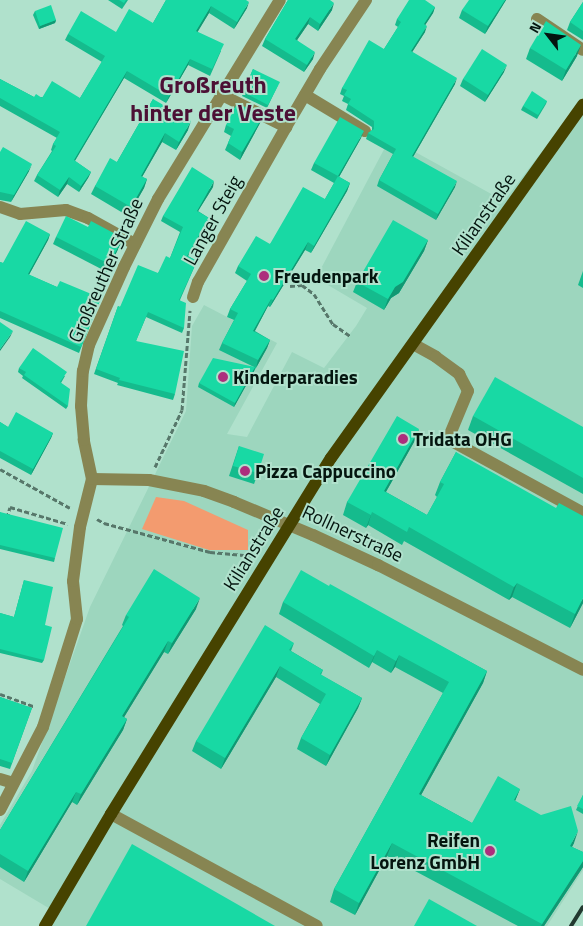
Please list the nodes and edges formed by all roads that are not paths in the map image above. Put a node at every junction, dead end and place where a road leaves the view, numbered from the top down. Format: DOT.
graph roads {
  1 [pos="280,0"];
  2 [pos="366,0"];
  3 [pos="537,19"];
  4 [pos="583,50"];
  5 [pos="222,94"];
  6 [pos="305,95"];
  7 [pos="583,105"];
  8 [pos="286,127"];
  9 [pos="365,131"];
  10 [pos="0,207"];
  11 [pos="135,244"];
  12 [pos="193,297"];
  13 [pos="413,344"];
  14 [pos="92,479"];
  15 [pos="583,513"];
  16 [pos="289,524"];
  17 [pos="583,670"];
  18 [pos="0,779"];
  19 [pos="13,783"];
  20 [pos="0,810"];
  21 [pos="111,814"];
  22 [pos="45,926"];
  23 [pos="318,926"];
  1 -- 5 [label="street, Großreuther Straße"];
  2 -- 6 [label="street, Langer Steig"];
  3 -- 4 [label="street"];
  5 -- 8 [label="street"];
  5 -- 11 [label="street, Großreuther Straße"];
  6 -- 8 [label="street, Langer Steig"];
  6 -- 9 [label="street"];
  7 -- 13 [label="main road, Kilianstraße"];
  8 -- 12 [label="street, Langer Steig"];
  10 -- 11 [label="street"];
  11 -- 14 [label="street, Großreuther Straße"];
  13 -- 15 [label="street"];
  13 -- 16 [label="main road, Kilianstraße"];
  14 -- 16 [label="street, Rollnerstraße"];
  14 -- 19 [label="street, Großreuther Straße"];
  16 -- 17 [label="street, Rollnerstraße"];
  16 -- 21 [label="main road, Kilianstraße"];
  18 -- 19 [label="street"];
  19 -- 20 [label="street, Großreuther Straße"];
  21 -- 22 [label="main road, Kilianstraße"];
  21 -- 23 [label="street"];
}
